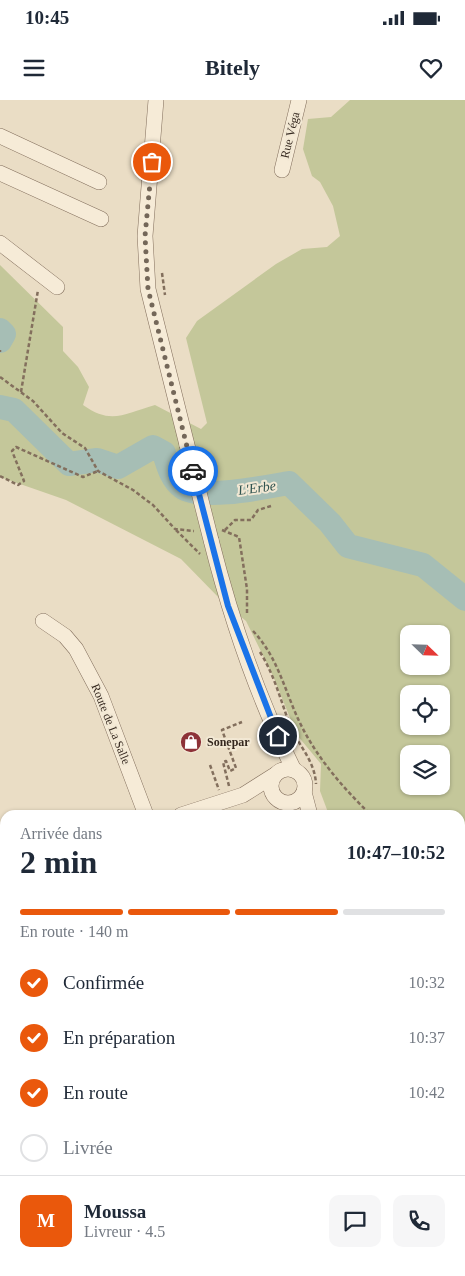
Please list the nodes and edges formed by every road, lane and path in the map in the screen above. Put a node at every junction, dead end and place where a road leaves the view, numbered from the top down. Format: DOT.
graph roads {
  1 [pos="149,100"];
  2 [pos="156,100"];
  3 [pos="299,100"];
  4 [pos="154,116"];
  5 [pos="0,136"];
  6 [pos="282,170"];
  7 [pos="0,173"];
  8 [pos="99,182"];
  9 [pos="100,219"];
  10 [pos="0,243"];
  11 [pos="161,266"];
  12 [pos="41,274"];
  13 [pos="57,287"];
  14 [pos="166,303"];
  15 [pos="0,377"];
  16 [pos="21,392"];
  17 [pos="98,471"];
  18 [pos="0,476"];
  19 [pos="271,506"];
  20 [pos="175,528"];
  21 [pos="205,536"];
  22 [pos="204,559"];
  23 [pos="242,610"];
  24 [pos="43,621"];
  25 [pos="251,634"];
  26 [pos="260,652"];
  27 [pos="242,722"];
  28 [pos="280,742"];
  29 [pos="210,765"];
  30 [pos="294,770"];
  31 [pos="275,774"];
  32 [pos="310,790"];
  33 [pos="233,798"];
  34 [pos="284,802"];
  35 [pos="144,810"];
  36 [pos="196,810"];
  37 [pos="294,810"];
  38 [pos="310,810"];
  39 [pos="366,810"];
  1 -- 4 [label="street"];
  2 -- 4 [label="street"];
  3 -- 6 [label="street, Rue Véga"];
  4 -- 21 [label="street, bridge"];
  5 -- 8 [label="street"];
  7 -- 9 [label="street"];
  10 -- 12 [label="street"];
  11 -- 14 [label="path"];
  12 -- 13 [label="street"];
  12 -- 16 [label="path"];
  15 -- 16 [label="path"];
  16 -- 17 [label="path"];
  17 -- 18 [label="path"];
  17 -- 20 [label="path"];
  19 -- 23 [label="path"];
  20 -- 21 [label="path"];
  20 -- 22 [label="path"];
  21 -- 28 [label="street"];
  24 -- 35 [label="street, Route de La Salle"];
  25 -- 39 [label="path"];
  26 -- 32 [label="path"];
  27 -- 33 [label="path"];
  28 -- 30 [label="street"];
  28 -- 31 [label="street"];
  29 -- 33 [label="path"];
  30 -- 31 [label="street"];
  30 -- 32 [label="street"];
  31 -- 33 [label="street"];
  31 -- 34 [label="street"];
  32 -- 34 [label="street"];
  32 -- 38 [label="street"];
  33 -- 34 [label="street"];
  33 -- 36 [label="street"];
  34 -- 37 [label="street"];
}
